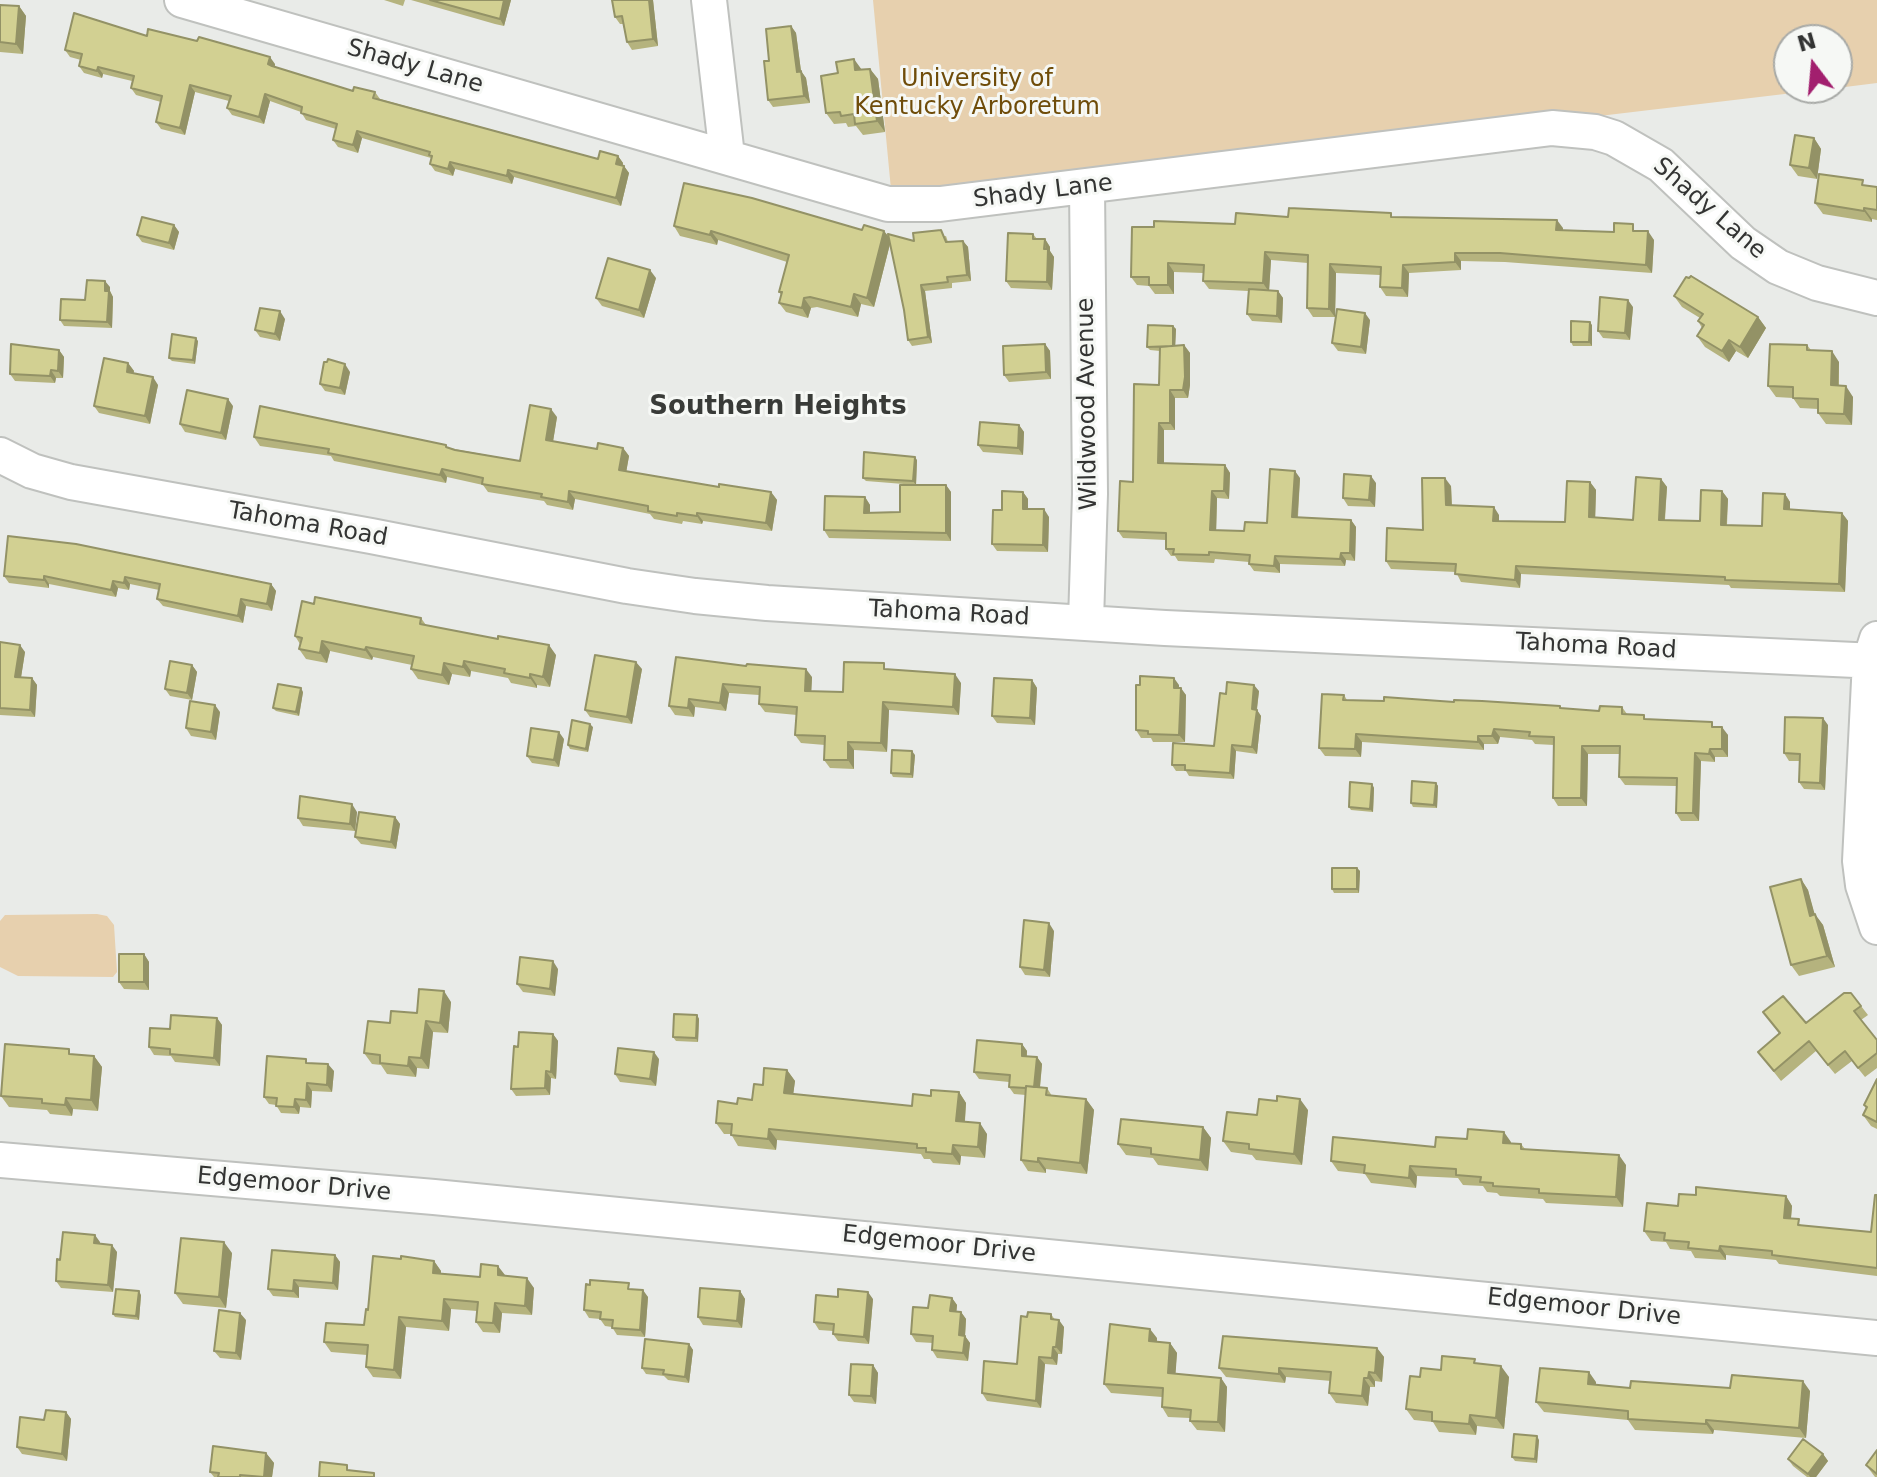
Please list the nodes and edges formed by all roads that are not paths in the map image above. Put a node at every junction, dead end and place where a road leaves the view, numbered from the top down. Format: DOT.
graph roads {
  1 [pos="182,0"];
  2 [pos="709,0"];
  3 [pos="727,156"];
  4 [pos="1087,187"];
  5 [pos="1877,298"];
  6 [pos="0,455"];
  7 [pos="32,471"];
  8 [pos="0,484"];
  9 [pos="1086,621"];
  10 [pos="1875,654"];
  11 [pos="1877,927"];
  12 [pos="0,1160"];
  13 [pos="1877,1338"];
  1 -- 3 [label="street, Shady Lane"];
  2 -- 3 [label="street"];
  3 -- 4 [label="street, Shady Lane"];
  4 -- 5 [label="street, Shady Lane"];
  4 -- 9 [label="street, Wildwood Avenue"];
  6 -- 7 [label="street, Tahoma Road"];
  7 -- 8 [label="street"];
  7 -- 9 [label="street, Tahoma Road"];
  9 -- 10 [label="street, Tahoma Road"];
  10 -- 11 [label="street"];
  12 -- 13 [label="street, Edgemoor Drive"];
}
